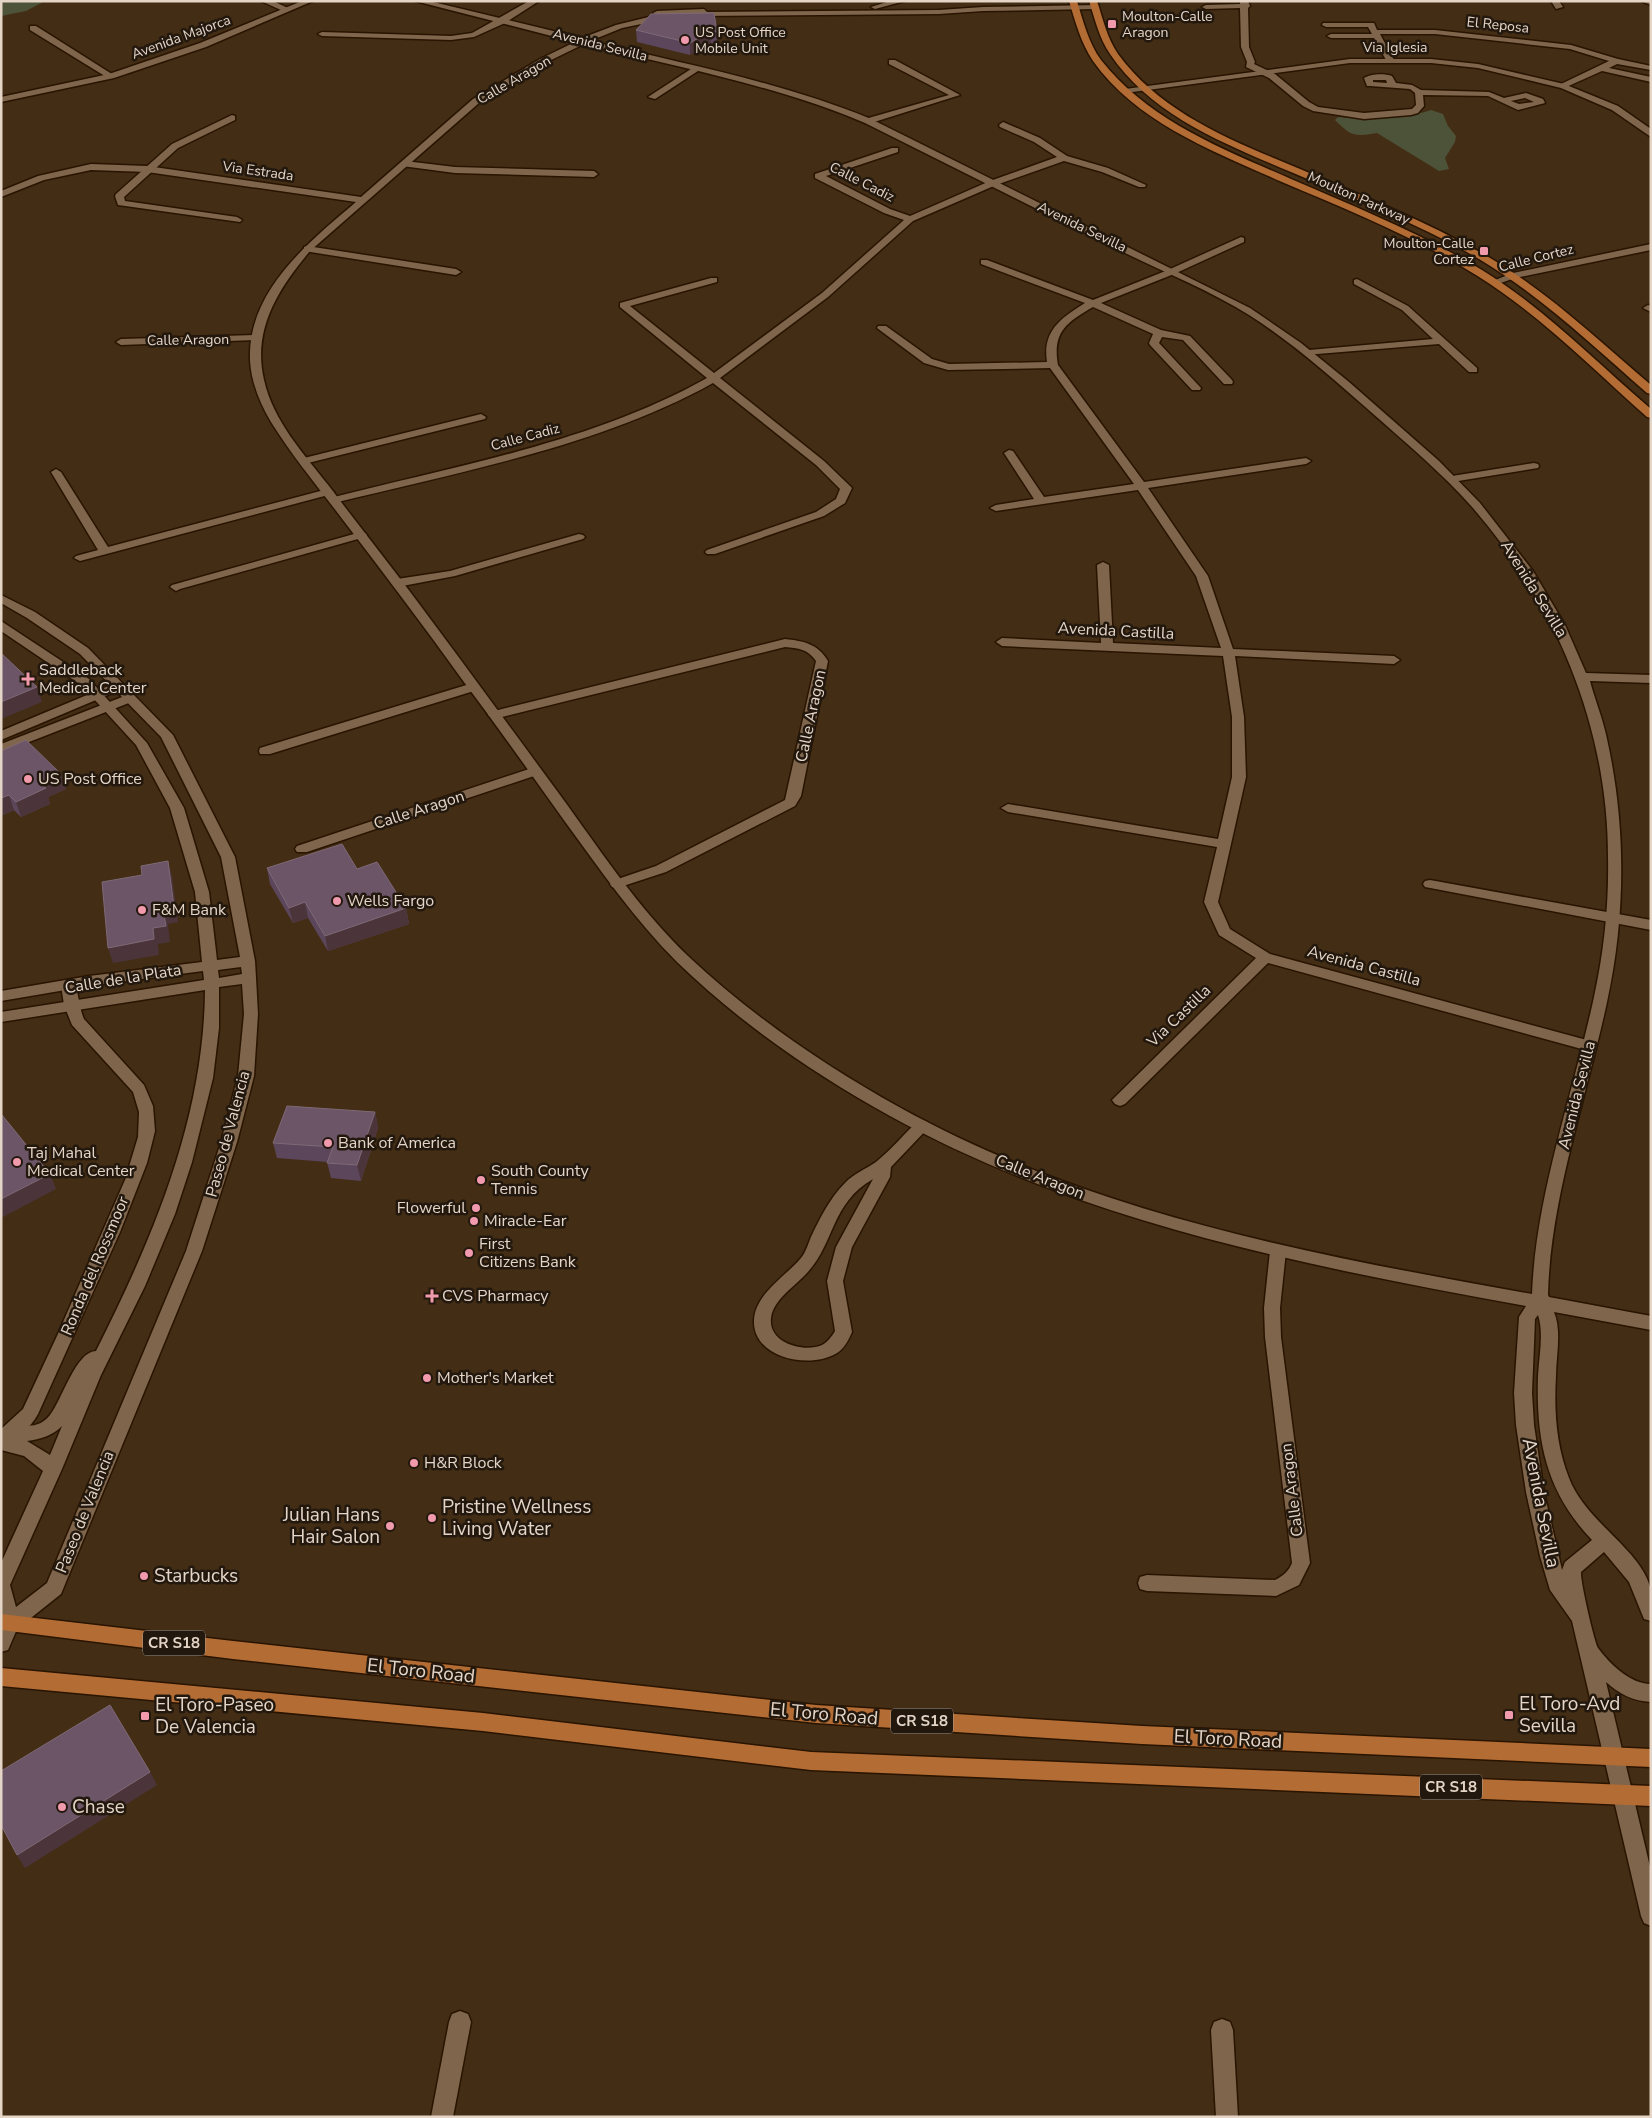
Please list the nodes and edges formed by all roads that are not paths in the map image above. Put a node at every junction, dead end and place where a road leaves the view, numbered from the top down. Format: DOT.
graph roads {
  1 [pos="265,1"];
  2 [pos="309,1"];
  3 [pos="419,1"];
  4 [pos="535,1"];
  5 [pos="901,1"];
  6 [pos="1645,1"];
  7 [pos="963,2"];
  8 [pos="1651,3"];
  9 [pos="1074,4"];
  10 [pos="1094,4"];
  11 [pos="1245,4"];
  12 [pos="847,7"];
  13 [pos="1206,7"];
  14 [pos="286,9"];
  15 [pos="502,21"];
  16 [pos="1326,25"];
  17 [pos="33,28"];
  18 [pos="1375,31"];
  19 [pos="322,34"];
  20 [pos="1331,36"];
  21 [pos="583,41"];
  22 [pos="1390,60"];
  23 [pos="1616,61"];
  24 [pos="892,62"];
  25 [pos="1600,68"];
  26 [pos="1651,68"];
  27 [pos="697,69"];
  28 [pos="1264,73"];
  29 [pos="111,76"];
  30 [pos="1651,80"];
  31 [pos="1370,84"];
  32 [pos="1564,86"];
  33 [pos="1145,88"];
  34 [pos="1125,91"];
  35 [pos="1420,92"];
  36 [pos="652,97"];
  37 [pos="1,100"];
  38 [pos="1505,100"];
  39 [pos="232,118"];
  40 [pos="868,121"];
  41 [pos="1003,125"];
  42 [pos="1651,134"];
  43 [pos="896,150"];
  44 [pos="1064,158"];
  45 [pos="405,164"];
  46 [pos="147,169"];
  47 [pos="594,174"];
  48 [pos="993,183"];
  49 [pos="1142,185"];
  50 [pos="1,194"];
  51 [pos="364,200"];
  52 [pos="910,219"];
  53 [pos="237,220"];
  54 [pos="1242,240"];
  55 [pos="1651,246"];
  56 [pos="307,249"];
  57 [pos="1651,255"];
  58 [pos="984,262"];
  59 [pos="1172,271"];
  60 [pos="456,272"];
  61 [pos="1517,278"];
  62 [pos="714,280"];
  63 [pos="1357,282"];
  64 [pos="1495,282"];
  65 [pos="1092,303"];
  66 [pos="882,328"];
  67 [pos="1158,333"];
  68 [pos="255,338"];
  69 [pos="1441,341"];
  70 [pos="121,342"];
  71 [pos="1309,353"];
  72 [pos="1053,365"];
  73 [pos="1473,370"];
  74 [pos="714,378"];
  75 [pos="1228,382"];
  76 [pos="1196,388"];
  77 [pos="1651,391"];
  78 [pos="1651,415"];
  79 [pos="481,417"];
  80 [pos="1008,453"];
  81 [pos="304,461"];
  82 [pos="1306,461"];
  83 [pos="1534,466"];
  84 [pos="56,472"];
  85 [pos="1452,479"];
  86 [pos="1142,487"];
  87 [pos="331,496"];
  88 [pos="1041,501"];
  89 [pos="996,508"];
  90 [pos="361,535"];
  91 [pos="579,537"];
  92 [pos="105,552"];
  93 [pos="710,552"];
  94 [pos="80,558"];
  95 [pos="1103,565"];
  96 [pos="397,583"];
  97 [pos="176,586"];
  98 [pos="1,598"];
  99 [pos="1,625"];
  100 [pos="1002,642"];
  101 [pos="1108,648"];
  102 [pos="1229,654"];
  103 [pos="1394,660"];
  104 [pos="1582,676"];
  105 [pos="1651,679"];
  106 [pos="118,686"];
  107 [pos="473,687"];
  108 [pos="97,696"];
  109 [pos="130,698"];
  110 [pos="108,707"];
  111 [pos="494,715"];
  112 [pos="1,736"];
  113 [pos="1,749"];
  114 [pos="265,751"];
  115 [pos="535,771"];
  116 [pos="1008,808"];
  117 [pos="1223,844"];
  118 [pos="302,848"];
  119 [pos="617,884"];
  120 [pos="1430,884"];
  121 [pos="1612,918"];
  122 [pos="1651,925"];
  123 [pos="1265,958"];
  124 [pos="211,965"];
  125 [pos="249,970"];
  126 [pos="68,984"];
  127 [pos="212,984"];
  128 [pos="1,996"];
  129 [pos="71,1004"];
  130 [pos="1,1017"];
  131 [pos="1589,1046"];
  132 [pos="1120,1100"];
  133 [pos="922,1126"];
  134 [pos="883,1165"];
  135 [pos="1278,1251"];
  136 [pos="1539,1302"];
  137 [pos="1651,1323"];
  138 [pos="106,1346"];
  139 [pos="3,1438"];
  140 [pos="54,1469"];
  141 [pos="1604,1540"];
  142 [pos="1148,1583"];
  143 [pos="1,1585"];
  144 [pos="1651,1612"];
  145 [pos="1583,1622"];
  146 [pos="5,1623"];
  147 [pos="1,1644"];
  148 [pos="1590,1652"];
  149 [pos="1,1676"];
  150 [pos="1651,1693"];
  151 [pos="1614,1757"];
  152 [pos="1651,1758"];
  153 [pos="1623,1794"];
  154 [pos="1651,1796"];
  155 [pos="1643,1852"];
  156 [pos="1651,1916"];
  157 [pos="460,2022"];
  158 [pos="1222,2030"];
  159 [pos="442,2117"];
  160 [pos="1227,2117"];
  1 -- 14 [label="street"];
  2 -- 14 [label="street, Avenida Majorca"];
  3 -- 15 [label="street, Avenida Sevilla"];
  4 -- 15 [label="street"];
  5 -- 12 [label="street, Calle Aragon"];
  6 -- 8 [label="street"];
  7 -- 9 [label="street, Calle Aragon"];
  9 -- 10 [label="street, Calle Aragon"];
  9 -- 12 [label="street, Calle Aragon"];
  9 -- 34 [label="main road, Moulton Parkway"];
  10 -- 33 [label="main road, Moulton Parkway"];
  11 -- 13 [label="street"];
  11 -- 28 [label="street"];
  12 -- 21 [label="street, Calle Aragon"];
  14 -- 29 [label="street, Avenida Majorca"];
  15 -- 19 [label="street"];
  15 -- 21 [label="street, Avenida Sevilla"];
  16 -- 18 [label="street"];
  17 -- 29 [label="street"];
  18 -- 20 [label="street"];
  18 -- 22 [label="street"];
  18 -- 23 [label="street, El Reposa"];
  21 -- 27 [label="street, Avenida Sevilla"];
  21 -- 45 [label="street, Calle Aragon"];
  22 -- 28 [label="street, Via Iglesia"];
  22 -- 32 [label="street, Via Iglesia"];
  23 -- 25 [label="street"];
  23 -- 26 [label="street, El Reposa"];
  24 -- 40 [label="street"];
  25 -- 30 [label="street"];
  25 -- 32 [label="street"];
  27 -- 36 [label="street"];
  27 -- 40 [label="street, Avenida Sevilla"];
  28 -- 33 [label="street, Via Iglesia"];
  28 -- 35 [label="street"];
  29 -- 37 [label="street, Avenida Majorca"];
  31 -- 35 [label="street"];
  32 -- 42 [label="street, Via Iglesia"];
  33 -- 34 [label="street, Via Iglesia"];
  33 -- 61 [label="main road, Moulton Parkway"];
  34 -- 64 [label="main road, Moulton Parkway"];
  35 -- 38 [label="street"];
  38 -- 38 [label="street"];
  39 -- 46 [label="street"];
  40 -- 48 [label="street, Avenida Sevilla"];
  41 -- 44 [label="street"];
  43 -- 52 [label="street, Calle Cadiz"];
  44 -- 48 [label="street"];
  44 -- 49 [label="street"];
  45 -- 47 [label="street"];
  45 -- 51 [label="street, Calle Aragon"];
  46 -- 50 [label="street, Via Estrada"];
  46 -- 51 [label="street, Via Estrada"];
  46 -- 53 [label="street"];
  48 -- 52 [label="street, Calle Cadiz"];
  48 -- 59 [label="street, Avenida Sevilla"];
  51 -- 56 [label="street, Calle Aragon"];
  52 -- 74 [label="street, Calle Cadiz"];
  54 -- 59 [label="street"];
  55 -- 61 [label="street, Calle Cortez"];
  56 -- 60 [label="street"];
  56 -- 68 [label="street, Calle Aragon"];
  57 -- 61 [label="street, Calle Cortez"];
  58 -- 65 [label="street"];
  59 -- 65 [label="street"];
  59 -- 71 [label="street, Avenida Sevilla"];
  61 -- 64 [label="street, Calle Cortez"];
  61 -- 77 [label="main road, Moulton Parkway"];
  62 -- 74 [label="street"];
  63 -- 69 [label="street"];
  64 -- 78 [label="main road, Moulton Parkway"];
  65 -- 67 [label="street"];
  65 -- 72 [label="street"];
  66 -- 72 [label="street"];
  67 -- 75 [label="street"];
  67 -- 76 [label="street"];
  68 -- 70 [label="street, Calle Aragon"];
  68 -- 81 [label="street, Calle Aragon"];
  69 -- 71 [label="street"];
  69 -- 73 [label="street"];
  71 -- 85 [label="street, Avenida Sevilla"];
  72 -- 86 [label="street, Avenida Castilla"];
  74 -- 87 [label="street, Calle Cadiz"];
  74 -- 93 [label="street"];
  79 -- 81 [label="street"];
  80 -- 88 [label="street"];
  81 -- 87 [label="street, Calle Aragon"];
  82 -- 86 [label="street"];
  83 -- 85 [label="street"];
  84 -- 92 [label="street"];
  85 -- 104 [label="street, Avenida Sevilla"];
  86 -- 88 [label="street"];
  86 -- 102 [label="street, Avenida Castilla"];
  87 -- 90 [label="street, Calle Aragon"];
  87 -- 92 [label="street"];
  88 -- 89 [label="street"];
  90 -- 96 [label="street, Calle Aragon"];
  90 -- 97 [label="street"];
  91 -- 96 [label="street"];
  92 -- 94 [label="street"];
  95 -- 101 [label="street"];
  96 -- 107 [label="street, Calle Aragon"];
  98 -- 106 [label="street, Paseo de Valencia"];
  99 -- 108 [label="street"];
  100 -- 101 [label="street, Avenida Castilla"];
  101 -- 102 [label="street, Avenida Castilla"];
  102 -- 103 [label="street, Avenida Castilla"];
  102 -- 117 [label="street, Avenida Castilla"];
  104 -- 105 [label="street"];
  104 -- 121 [label="street, Avenida Sevilla"];
  106 -- 108 [label="street"];
  106 -- 109 [label="street, Paseo de Valencia"];
  107 -- 111 [label="street, Calle Aragon"];
  107 -- 114 [label="street"];
  108 -- 110 [label="street"];
  108 -- 112 [label="street"];
  109 -- 110 [label="street"];
  109 -- 125 [label="street, Paseo de Valencia"];
  110 -- 113 [label="street"];
  110 -- 124 [label="street"];
  111 -- 115 [label="street, Calle Aragon"];
  111 -- 119 [label="street, Calle Aragon"];
  115 -- 118 [label="street, Calle Aragon"];
  115 -- 119 [label="street, Calle Aragon"];
  116 -- 117 [label="street"];
  117 -- 123 [label="street, Avenida Castilla"];
  119 -- 133 [label="street, Calle Aragon"];
  120 -- 121 [label="street"];
  121 -- 122 [label="street"];
  121 -- 131 [label="street, Avenida Sevilla"];
  123 -- 131 [label="street, Avenida Castilla"];
  123 -- 132 [label="street, Via Castilla"];
  124 -- 125 [label="street, Calle de la Plata"];
  124 -- 126 [label="street, Calle de la Plata"];
  124 -- 127 [label="street"];
  125 -- 127 [label="street, Calle de la Plata"];
  125 -- 146 [label="street, Paseo de Valencia"];
  126 -- 128 [label="street, Calle de la Plata"];
  126 -- 129 [label="street, Ronda del Rossmoor"];
  127 -- 129 [label="street, Calle de la Plata"];
  127 -- 138 [label="street"];
  129 -- 130 [label="street, Calle de la Plata"];
  129 -- 139 [label="street, Ronda del Rossmoor"];
  131 -- 136 [label="street, Avenida Sevilla"];
  133 -- 134 [label="street"];
  133 -- 135 [label="street, Calle Aragon"];
  134 -- 134 [label="street"];
  135 -- 136 [label="street, Calle Aragon"];
  135 -- 142 [label="street, Calle Aragon"];
  136 -- 137 [label="street, Calle Aragon"];
  136 -- 141 [label="street, Avenida Sevilla"];
  136 -- 145 [label="street, Avenida Sevilla"];
  138 -- 139 [label="street"];
  138 -- 140 [label="street"];
  139 -- 140 [label="street"];
  140 -- 143 [label="street"];
  141 -- 144 [label="street, Avenida Sevilla"];
  141 -- 145 [label="street"];
  143 -- 146 [label="street"];
  145 -- 148 [label="street, Avenida Sevilla"];
  146 -- 147 [label="street, Paseo de Valencia"];
  146 -- 151 [label="main road, El Toro Road / CR S18"];
  148 -- 150 [label="street"];
  148 -- 151 [label="street, Avenida Sevilla"];
  149 -- 153 [label="main road, CR S18"];
  151 -- 152 [label="main road, El Toro Road / CR S18"];
  151 -- 153 [label="street, Avenida Sevilla"];
  153 -- 154 [label="main road, CR S18"];
  153 -- 155 [label="street"];
  155 -- 156 [label="street"];
  157 -- 159 [label="street"];
  158 -- 160 [label="street"];
}
